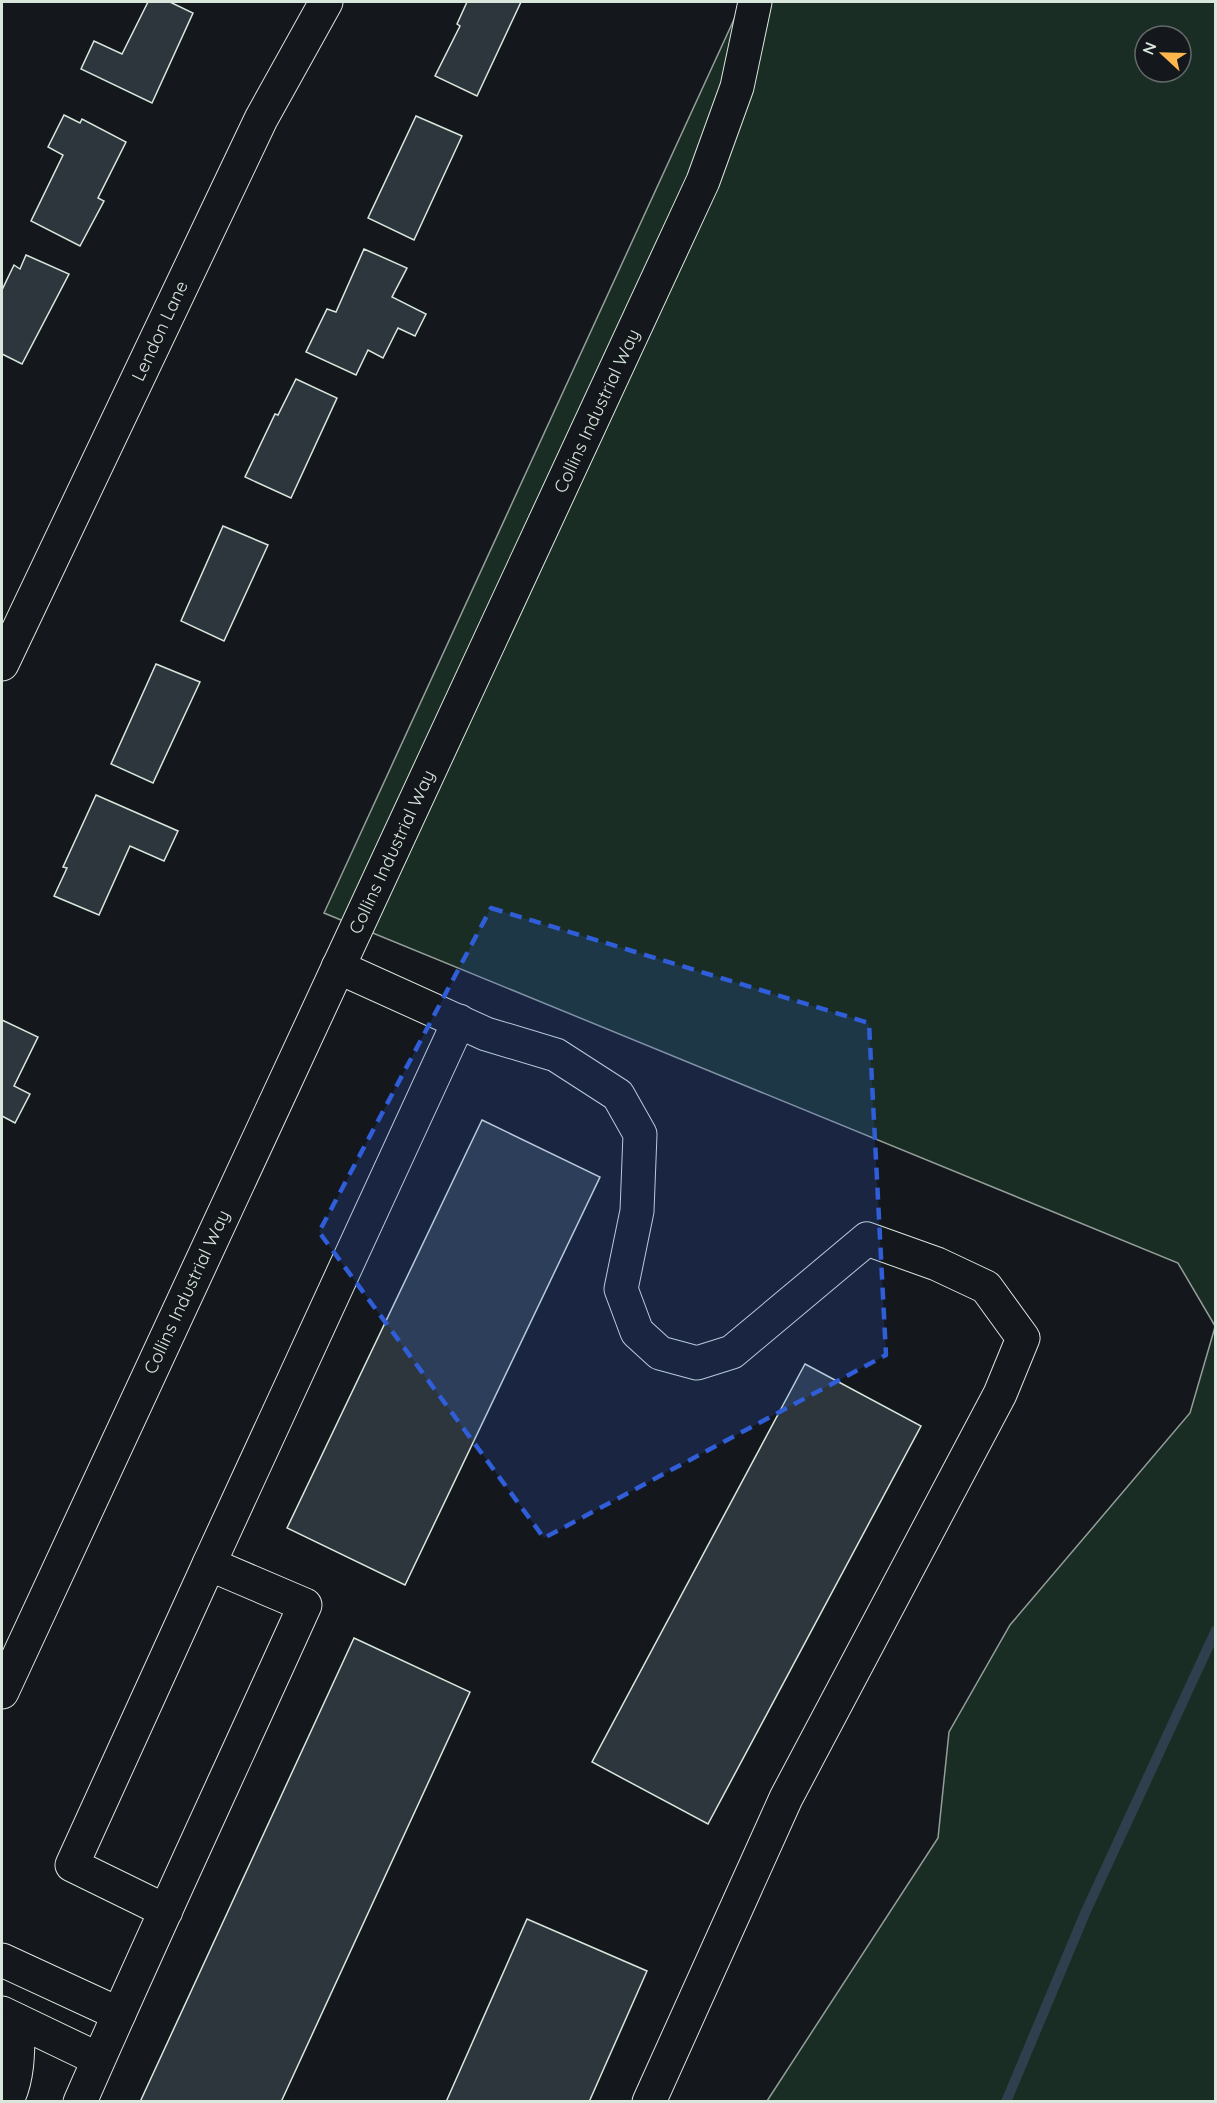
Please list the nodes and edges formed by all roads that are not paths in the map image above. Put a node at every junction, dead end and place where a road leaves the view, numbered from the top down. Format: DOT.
graph roads {
  1 [pos="326,2"];
  2 [pos="754,2"];
  3 [pos="2,664"];
  4 [pos="338,967"];
  5 [pos="459,1021"];
  6 [pos="209,1564"];
  7 [pos="2,1692"];
  8 [pos="166,1911"];
  9 [pos="2,1960"];
  10 [pos="119,2014"];
  11 [pos="10,2017"];
  12 [pos="98,2060"];
  13 [pos="6,2102"];
  14 [pos="80,2102"];
  15 [pos="649,2102"];
  1 -- 3 [label="street, Lendon Lane"];
  2 -- 4 [label="street, Collins Industrial Way"];
  4 -- 5 [label="street"];
  4 -- 7 [label="street, Collins Industrial Way"];
  5 -- 6 [label="street"];
  5 -- 15 [label="street"];
  6 -- 8 [label="street"];
  6 -- 8 [label="street"];
  8 -- 10 [label="street"];
  9 -- 10 [label="street"];
  10 -- 12 [label="street"];
  11 -- 12 [label="street"];
  11 -- 13 [label="street"];
  12 -- 14 [label="street"];
}
